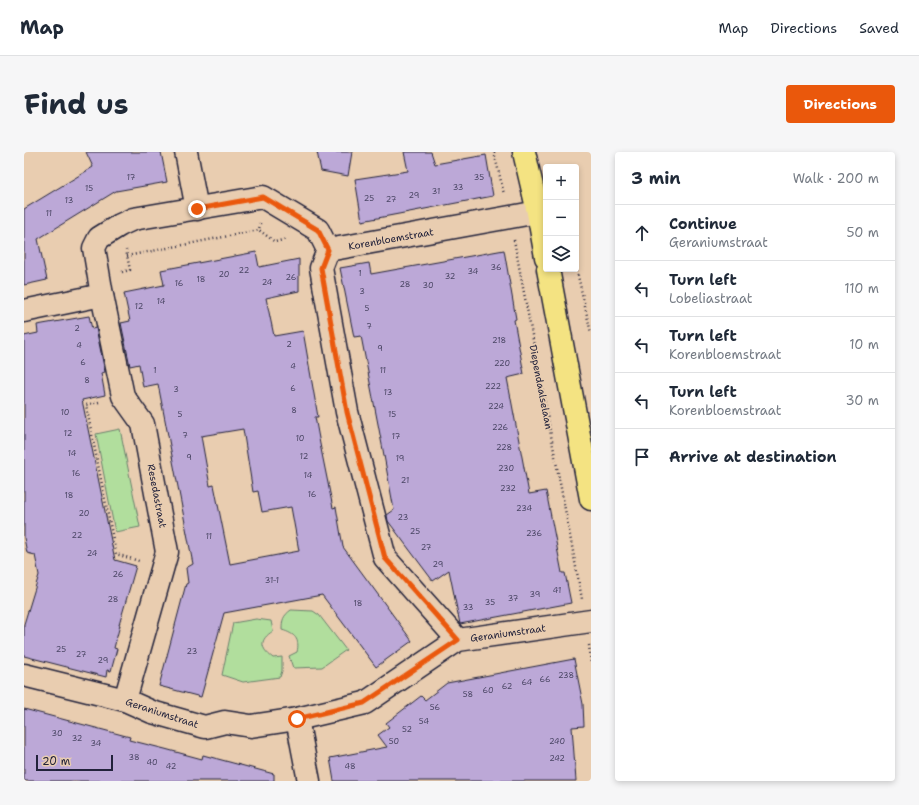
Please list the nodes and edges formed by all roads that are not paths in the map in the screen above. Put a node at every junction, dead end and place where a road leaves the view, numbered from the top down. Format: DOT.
graph roads {
  1 [pos="186,152"];
  2 [pos="524,152"];
  3 [pos="197,209"];
  4 [pos="538,212"];
  5 [pos="543,240"];
  6 [pos="328,250"];
  7 [pos="549,272"];
  8 [pos="102,295"];
  9 [pos="24,311"];
  10 [pos="591,499"];
  11 [pos="589,621"];
  12 [pos="458,640"];
  13 [pos="24,675"];
  14 [pos="125,700"];
  15 [pos="297,719"];
  16 [pos="309,781"];
  1 -- 3 [label="street"];
  2 -- 4 [label="main road"];
  3 -- 6 [label="street"];
  3 -- 8 [label="street"];
  4 -- 5 [label="main road"];
  4 -- 6 [label="street, Korenbloemstraat"];
  6 -- 12 [label="street"];
  7 -- 10 [label="main road"];
  8 -- 9 [label="street"];
  8 -- 14 [label="street, Resedastraat"];
  11 -- 12 [label="street, Geraniumstraat"];
  12 -- 15 [label="street, Geraniumstraat"];
  13 -- 14 [label="street, Geraniumstraat"];
  14 -- 15 [label="street, Geraniumstraat"];
  15 -- 16 [label="street"];
}
